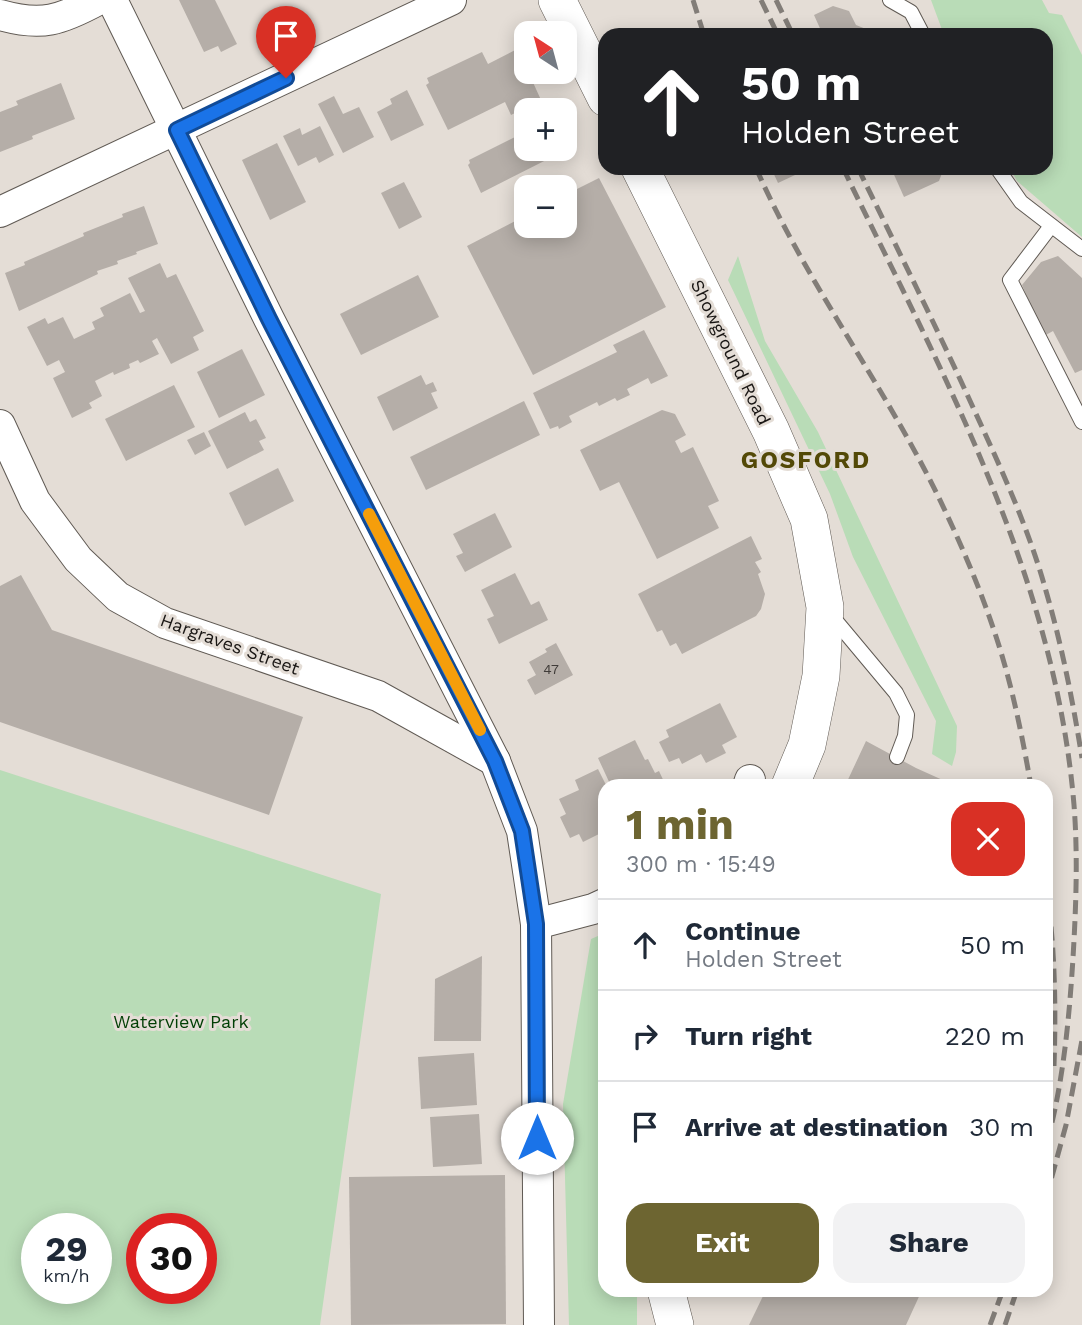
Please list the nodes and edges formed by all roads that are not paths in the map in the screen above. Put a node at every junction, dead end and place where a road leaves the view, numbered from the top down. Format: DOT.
graph roads {
  1 [pos="99,0"];
  2 [pos="112,0"];
  3 [pos="451,0"];
  4 [pos="557,0"];
  5 [pos="890,0"];
  6 [pos="909,6"];
  7 [pos="0,15"];
  8 [pos="920,28"];
  9 [pos="598,82"];
  10 [pos="177,130"];
  11 [pos="643,175"];
  12 [pos="1002,175"];
  13 [pos="0,212"];
  14 [pos="1051,226"];
  15 [pos="1082,249"];
  16 [pos="1082,422"];
  17 [pos="0,425"];
  18 [pos="825,607"];
  19 [pos="897,757"];
  20 [pos="495,761"];
  21 [pos="793,779"];
  22 [pos="598,907"];
  23 [pos="536,924"];
  24 [pos="665,1297"];
  25 [pos="667,1297"];
  26 [pos="539,1325"];
  27 [pos="665,1325"];
  28 [pos="674,1325"];
  1 -- 7 [label="street"];
  2 -- 10 [label="street"];
  3 -- 10 [label="street"];
  4 -- 9 [label="street"];
  5 -- 6 [label="lane"];
  6 -- 8 [label="lane"];
  10 -- 13 [label="street"];
  10 -- 20 [label="street"];
  11 -- 18 [label="street, Showground Road"];
  12 -- 14 [label="lane"];
  14 -- 15 [label="lane"];
  14 -- 16 [label="lane"];
  17 -- 20 [label="street, Hargraves Street"];
  18 -- 19 [label="lane"];
  18 -- 21 [label="street, Showground Road"];
  20 -- 23 [label="street"];
  22 -- 23 [label="street"];
  23 -- 26 [label="street"];
  24 -- 27 [label="street"];
  25 -- 28 [label="street"];
}
